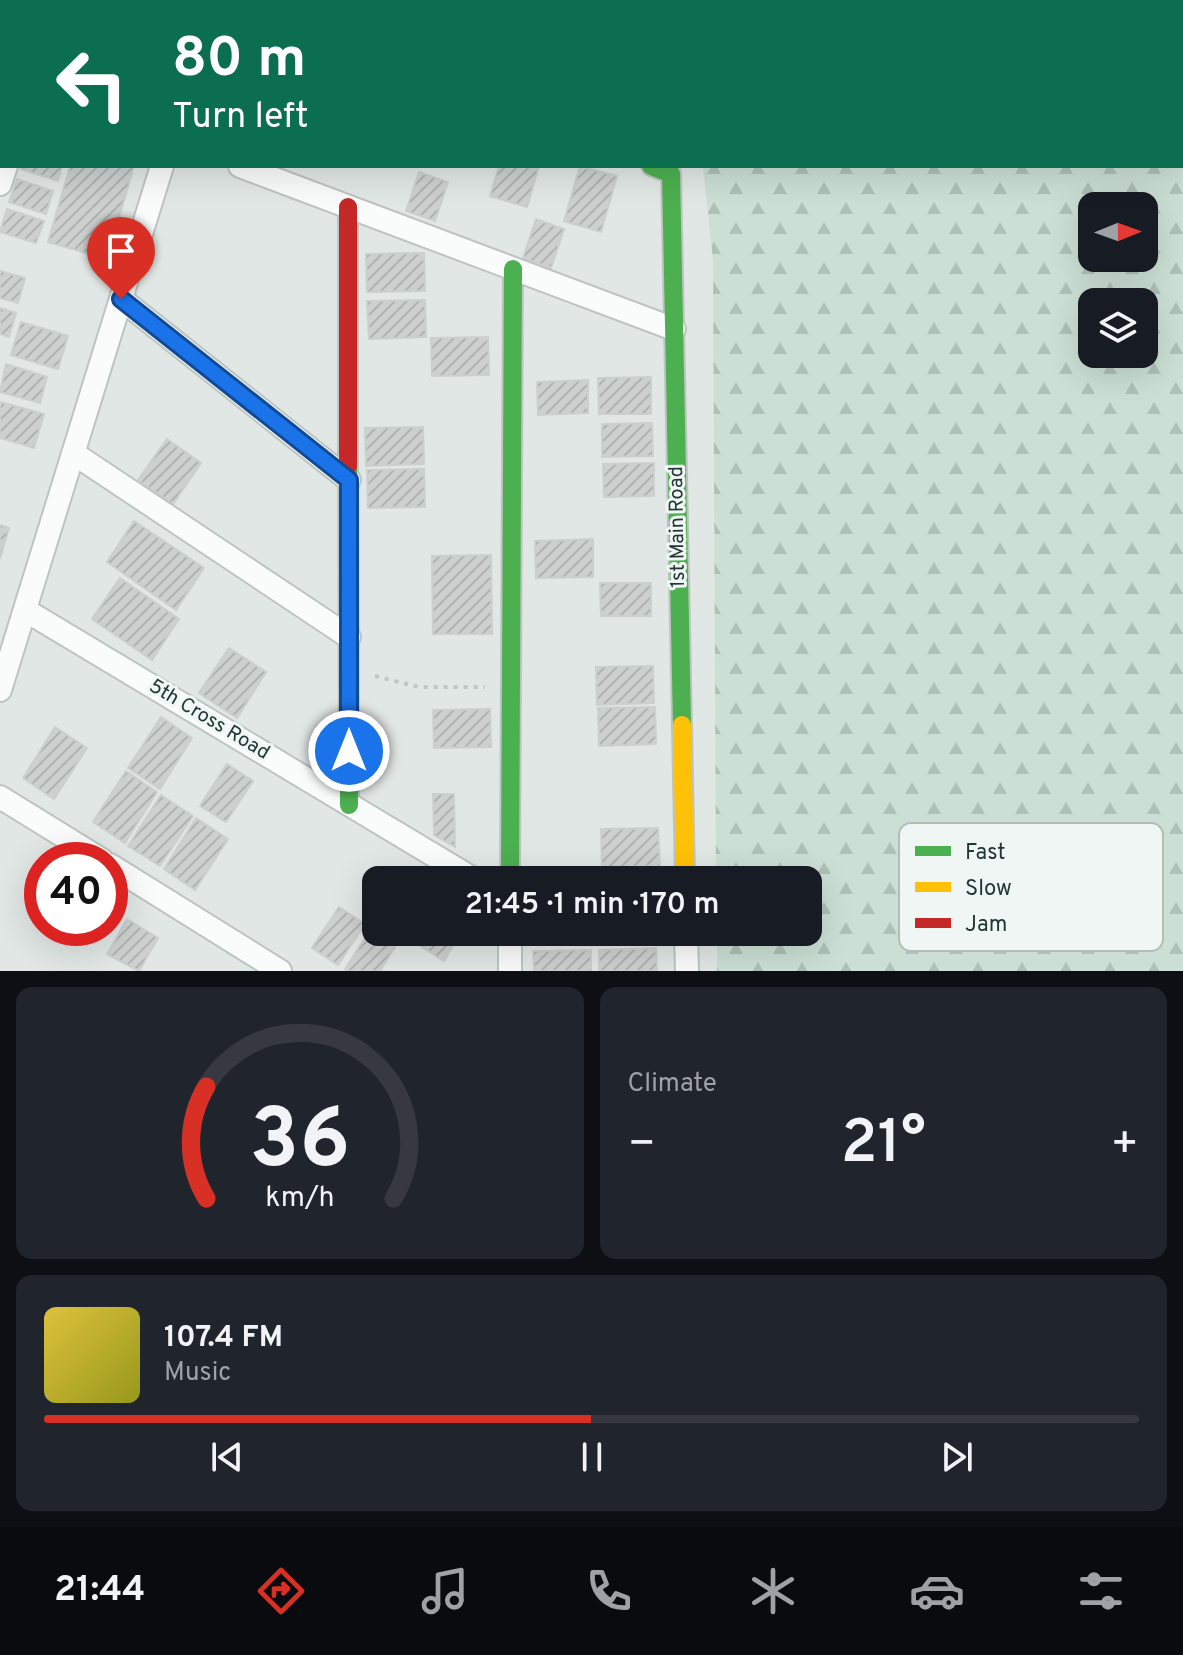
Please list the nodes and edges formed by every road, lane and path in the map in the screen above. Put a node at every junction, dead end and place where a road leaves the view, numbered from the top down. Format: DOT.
graph roads {
  1 [pos="161,168"];
  2 [pos="245,168"];
  3 [pos="656,168"];
  4 [pos="348,207"];
  5 [pos="513,269"];
  6 [pos="121,299"];
  7 [pos="674,329"];
  8 [pos="73,453"];
  9 [pos="349,480"];
  10 [pos="25,610"];
  11 [pos="349,637"];
  12 [pos="349,670"];
  13 [pos="511,687"];
  14 [pos="0,690"];
  15 [pos="0,797"];
  16 [pos="349,805"];
  17 [pos="73,842"];
  18 [pos="451,866"];
  19 [pos="510,866"];
  20 [pos="685,866"];
  21 [pos="128,876"];
  22 [pos="510,946"];
  23 [pos="686,946"];
  24 [pos="280,971"];
  25 [pos="510,971"];
  26 [pos="687,971"];
  1 -- 6 [label="street"];
  2 -- 4 [label="street"];
  3 -- 7 [label="street, 1st Main Road"];
  4 -- 5 [label="street"];
  4 -- 9 [label="street"];
  5 -- 7 [label="street"];
  5 -- 13 [label="street"];
  6 -- 8 [label="street"];
  6 -- 9 [label="street"];
  7 -- 20 [label="street, 1st Main Road"];
  8 -- 10 [label="street"];
  8 -- 11 [label="street"];
  9 -- 11 [label="street"];
  10 -- 14 [label="street"];
  10 -- 16 [label="street, 5th Cross Road"];
  11 -- 12 [label="street"];
  12 -- 13 [label="path"];
  12 -- 16 [label="street"];
  13 -- 19 [label="street"];
  15 -- 17 [label="street"];
  16 -- 18 [label="street, 5th Cross Road"];
  21 -- 24 [label="street"];
  22 -- 25 [label="street"];
  23 -- 26 [label="street"];
}
